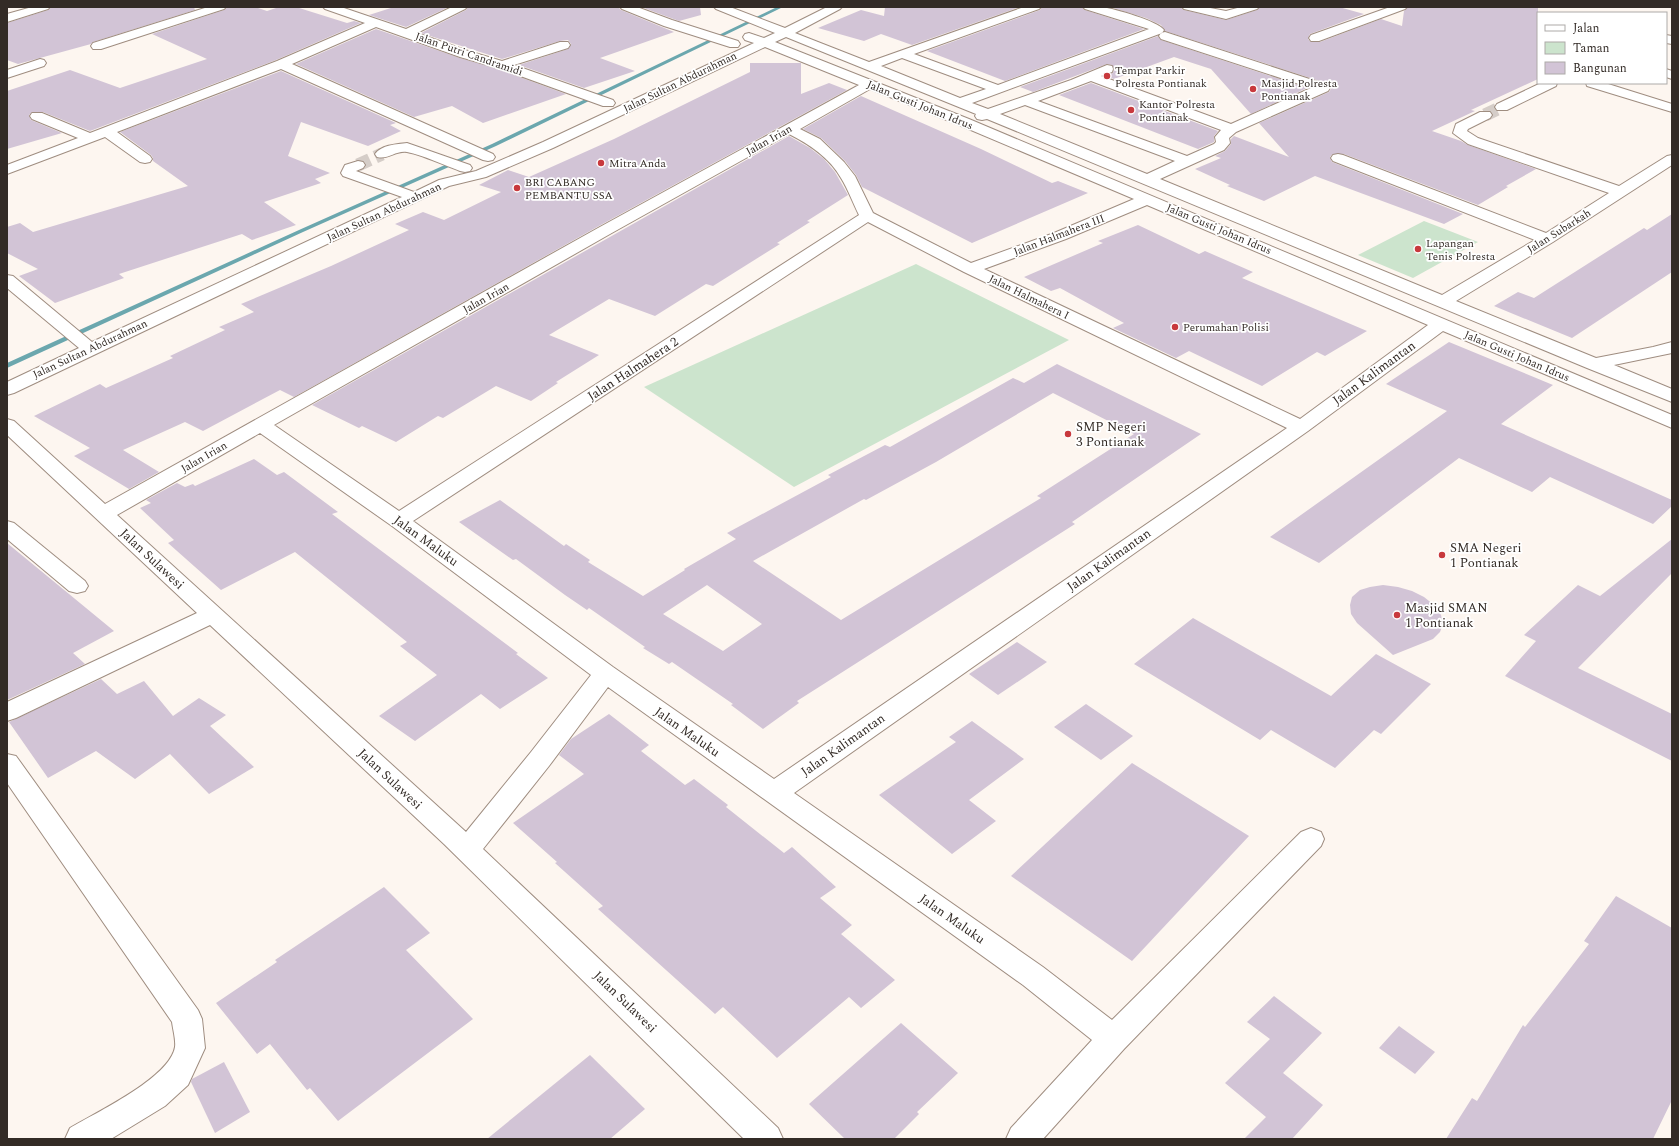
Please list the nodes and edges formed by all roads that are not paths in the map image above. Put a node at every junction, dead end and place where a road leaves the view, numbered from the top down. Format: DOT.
graph roads {
  1 [pos="44,7"];
  2 [pos="220,7"];
  3 [pos="330,7"];
  4 [pos="461,7"];
  5 [pos="626,7"];
  6 [pos="720,7"];
  7 [pos="814,7"];
  8 [pos="836,7"];
  9 [pos="1035,7"];
  10 [pos="1089,7"];
  11 [pos="1188,7"];
  12 [pos="1253,7"];
  13 [pos="1375,7"];
  14 [pos="1401,7"];
  15 [pos="1389,11"];
  16 [pos="7,18"];
  17 [pos="374,23"];
  18 [pos="776,29"];
  19 [pos="406,32"];
  20 [pos="1165,36"];
  21 [pos="1315,38"];
  22 [pos="756,40"];
  23 [pos="729,42"];
  24 [pos="564,45"];
  25 [pos="97,46"];
  26 [pos="902,54"];
  27 [pos="40,63"];
  28 [pos="281,64"];
  29 [pos="502,65"];
  30 [pos="869,66"];
  31 [pos="1108,70"];
  32 [pos="7,74"];
  33 [pos="1091,76"];
  34 [pos="870,84"];
  35 [pos="1549,84"];
  36 [pos="1595,84"];
  37 [pos="998,89"];
  38 [pos="1026,101"];
  39 [pos="607,102"];
  40 [pos="960,103"];
  41 [pos="1502,107"];
  42 [pos="1672,108"];
  43 [pos="594,109"];
  44 [pos="987,114"];
  45 [pos="1485,115"];
  46 [pos="37,116"];
  47 [pos="964,122"];
  48 [pos="790,129"];
  49 [pos="1231,129"];
  50 [pos="107,132"];
  51 [pos="90,138"];
  52 [pos="1059,143"];
  53 [pos="502,151"];
  54 [pos="1037,153"];
  55 [pos="382,154"];
  56 [pos="488,157"];
  57 [pos="1338,158"];
  58 [pos="145,159"];
  59 [pos="1672,159"];
  60 [pos="1188,161"];
  61 [pos="358,165"];
  62 [pos="456,165"];
  63 [pos="7,170"];
  64 [pos="1148,179"];
  65 [pos="444,184"];
  66 [pos="1621,192"];
  67 [pos="415,197"];
  68 [pos="1148,200"];
  69 [pos="867,216"];
  70 [pos="1547,239"];
  71 [pos="970,269"];
  72 [pos="7,280"];
  73 [pos="1444,301"];
  74 [pos="1442,324"];
  75 [pos="84,344"];
  76 [pos="1672,347"];
  77 [pos="1593,364"];
  78 [pos="7,389"];
  79 [pos="1672,396"];
  80 [pos="1672,422"];
  81 [pos="7,425"];
  82 [pos="261,425"];
  83 [pos="1301,427"];
  84 [pos="103,514"];
  85 [pos="399,521"];
  86 [pos="7,528"];
  87 [pos="77,586"];
  88 [pos="212,615"];
  89 [pos="605,673"];
  90 [pos="7,712"];
  91 [pos="7,763"];
  92 [pos="774,794"];
  93 [pos="1311,839"];
  94 [pos="467,850"];
  95 [pos="1113,1039"];
  96 [pos="81,1139"];
  97 [pos="767,1139"];
  98 [pos="1022,1139"];
  1 -- 16 [label="street"];
  2 -- 25 [label="street"];
  3 -- 17 [label="street, Jalan Putri Candramidi"];
  4 -- 19 [label="street"];
  5 -- 23 [label="street"];
  6 -- 18 [label="street, Jalan Gusti Johan Idrus"];
  7 -- 18 [label="street"];
  8 -- 18 [label="street"];
  9 -- 26 [label="street"];
  10 -- 37 [label="street"];
  11 -- 12 [label="street"];
  13 -- 15 [label="street"];
  14 -- 15 [label="street"];
  15 -- 21 [label="street"];
  17 -- 19 [label="street, Jalan Putri Candramidi"];
  17 -- 28 [label="street"];
  18 -- 22 [label="street"];
  18 -- 30 [label="street, Jalan Gusti Johan Idrus"];
  19 -- 29 [label="street, Jalan Putri Candramidi"];
  20 -- 49 [label="street"];
  22 -- 23 [label="street"];
  22 -- 34 [label="street, Jalan Gusti Johan Idrus"];
  22 -- 65 [label="street, Jalan Sultan Abdurahman"];
  23 -- 39 [label="street"];
  24 -- 29 [label="street"];
  26 -- 30 [label="street"];
  26 -- 37 [label="street"];
  27 -- 32 [label="street"];
  28 -- 50 [label="street"];
  28 -- 56 [label="street"];
  29 -- 39 [label="street, Jalan Putri Candramidi"];
  30 -- 40 [label="street, Jalan Gusti Johan Idrus"];
  31 -- 33 [label="street"];
  33 -- 38 [label="street"];
  33 -- 49 [label="street"];
  34 -- 47 [label="street, Jalan Gusti Johan Idrus"];
  34 -- 48 [label="street, Jalan Irian"];
  35 -- 41 [label="street"];
  36 -- 42 [label="street"];
  37 -- 40 [label="street"];
  38 -- 44 [label="street"];
  38 -- 60 [label="street"];
  39 -- 43 [label="street"];
  40 -- 44 [label="street, Jalan Gusti Johan Idrus"];
  44 -- 47 [label="street"];
  44 -- 52 [label="street, Jalan Gusti Johan Idrus"];
  45 -- 66 [label="street"];
  46 -- 51 [label="street"];
  47 -- 54 [label="street, Jalan Gusti Johan Idrus"];
  48 -- 69 [label="street"];
  48 -- 82 [label="street, Jalan Irian"];
  49 -- 60 [label="street"];
  50 -- 51 [label="street"];
  50 -- 58 [label="street"];
  51 -- 63 [label="street"];
  52 -- 54 [label="street"];
  52 -- 64 [label="street, Jalan Gusti Johan Idrus"];
  53 -- 56 [label="street"];
  54 -- 68 [label="street, Jalan Gusti Johan Idrus"];
  55 -- 62 [label="street"];
  56 -- 62 [label="street"];
  57 -- 70 [label="street"];
  59 -- 66 [label="street, Jalan Subarkah"];
  60 -- 64 [label="street"];
  61 -- 67 [label="street"];
  62 -- 65 [label="street"];
  64 -- 73 [label="street, Jalan Gusti Johan Idrus"];
  65 -- 67 [label="street, Jalan Sultan Abdurahman"];
  66 -- 70 [label="street, Jalan Subarkah"];
  67 -- 75 [label="street, Jalan Sultan Abdurahman"];
  68 -- 71 [label="street, Jalan Halmahera III"];
  68 -- 74 [label="street, Jalan Gusti Johan Idrus"];
  69 -- 71 [label="street, Jalan Halmahera I"];
  69 -- 85 [label="street, Jalan Halmahera 2"];
  70 -- 73 [label="street, Jalan Subarkah"];
  71 -- 83 [label="street, Jalan Halmahera I"];
  72 -- 75 [label="street"];
  73 -- 77 [label="street, Jalan Gusti Johan Idrus"];
  74 -- 80 [label="street, Jalan Gusti Johan Idrus"];
  74 -- 83 [label="street, Jalan Kalimantan"];
  75 -- 78 [label="street, Jalan Sultan Abdurahman"];
  76 -- 77 [label="street"];
  77 -- 79 [label="street, Jalan Gusti Johan Idrus"];
  81 -- 84 [label="street, Jalan Sulawesi"];
  82 -- 84 [label="street, Jalan Irian"];
  82 -- 85 [label="street, Jalan Maluku"];
  83 -- 92 [label="street, Jalan Kalimantan"];
  84 -- 88 [label="street, Jalan Sulawesi"];
  85 -- 89 [label="street, Jalan Maluku"];
  86 -- 87 [label="street"];
  88 -- 90 [label="street"];
  88 -- 94 [label="street, Jalan Sulawesi"];
  89 -- 92 [label="street, Jalan Maluku"];
  89 -- 94 [label="street"];
  91 -- 96 [label="street"];
  92 -- 95 [label="street, Jalan Maluku"];
  93 -- 95 [label="street"];
  94 -- 97 [label="street, Jalan Sulawesi"];
  95 -- 98 [label="street"];
}
